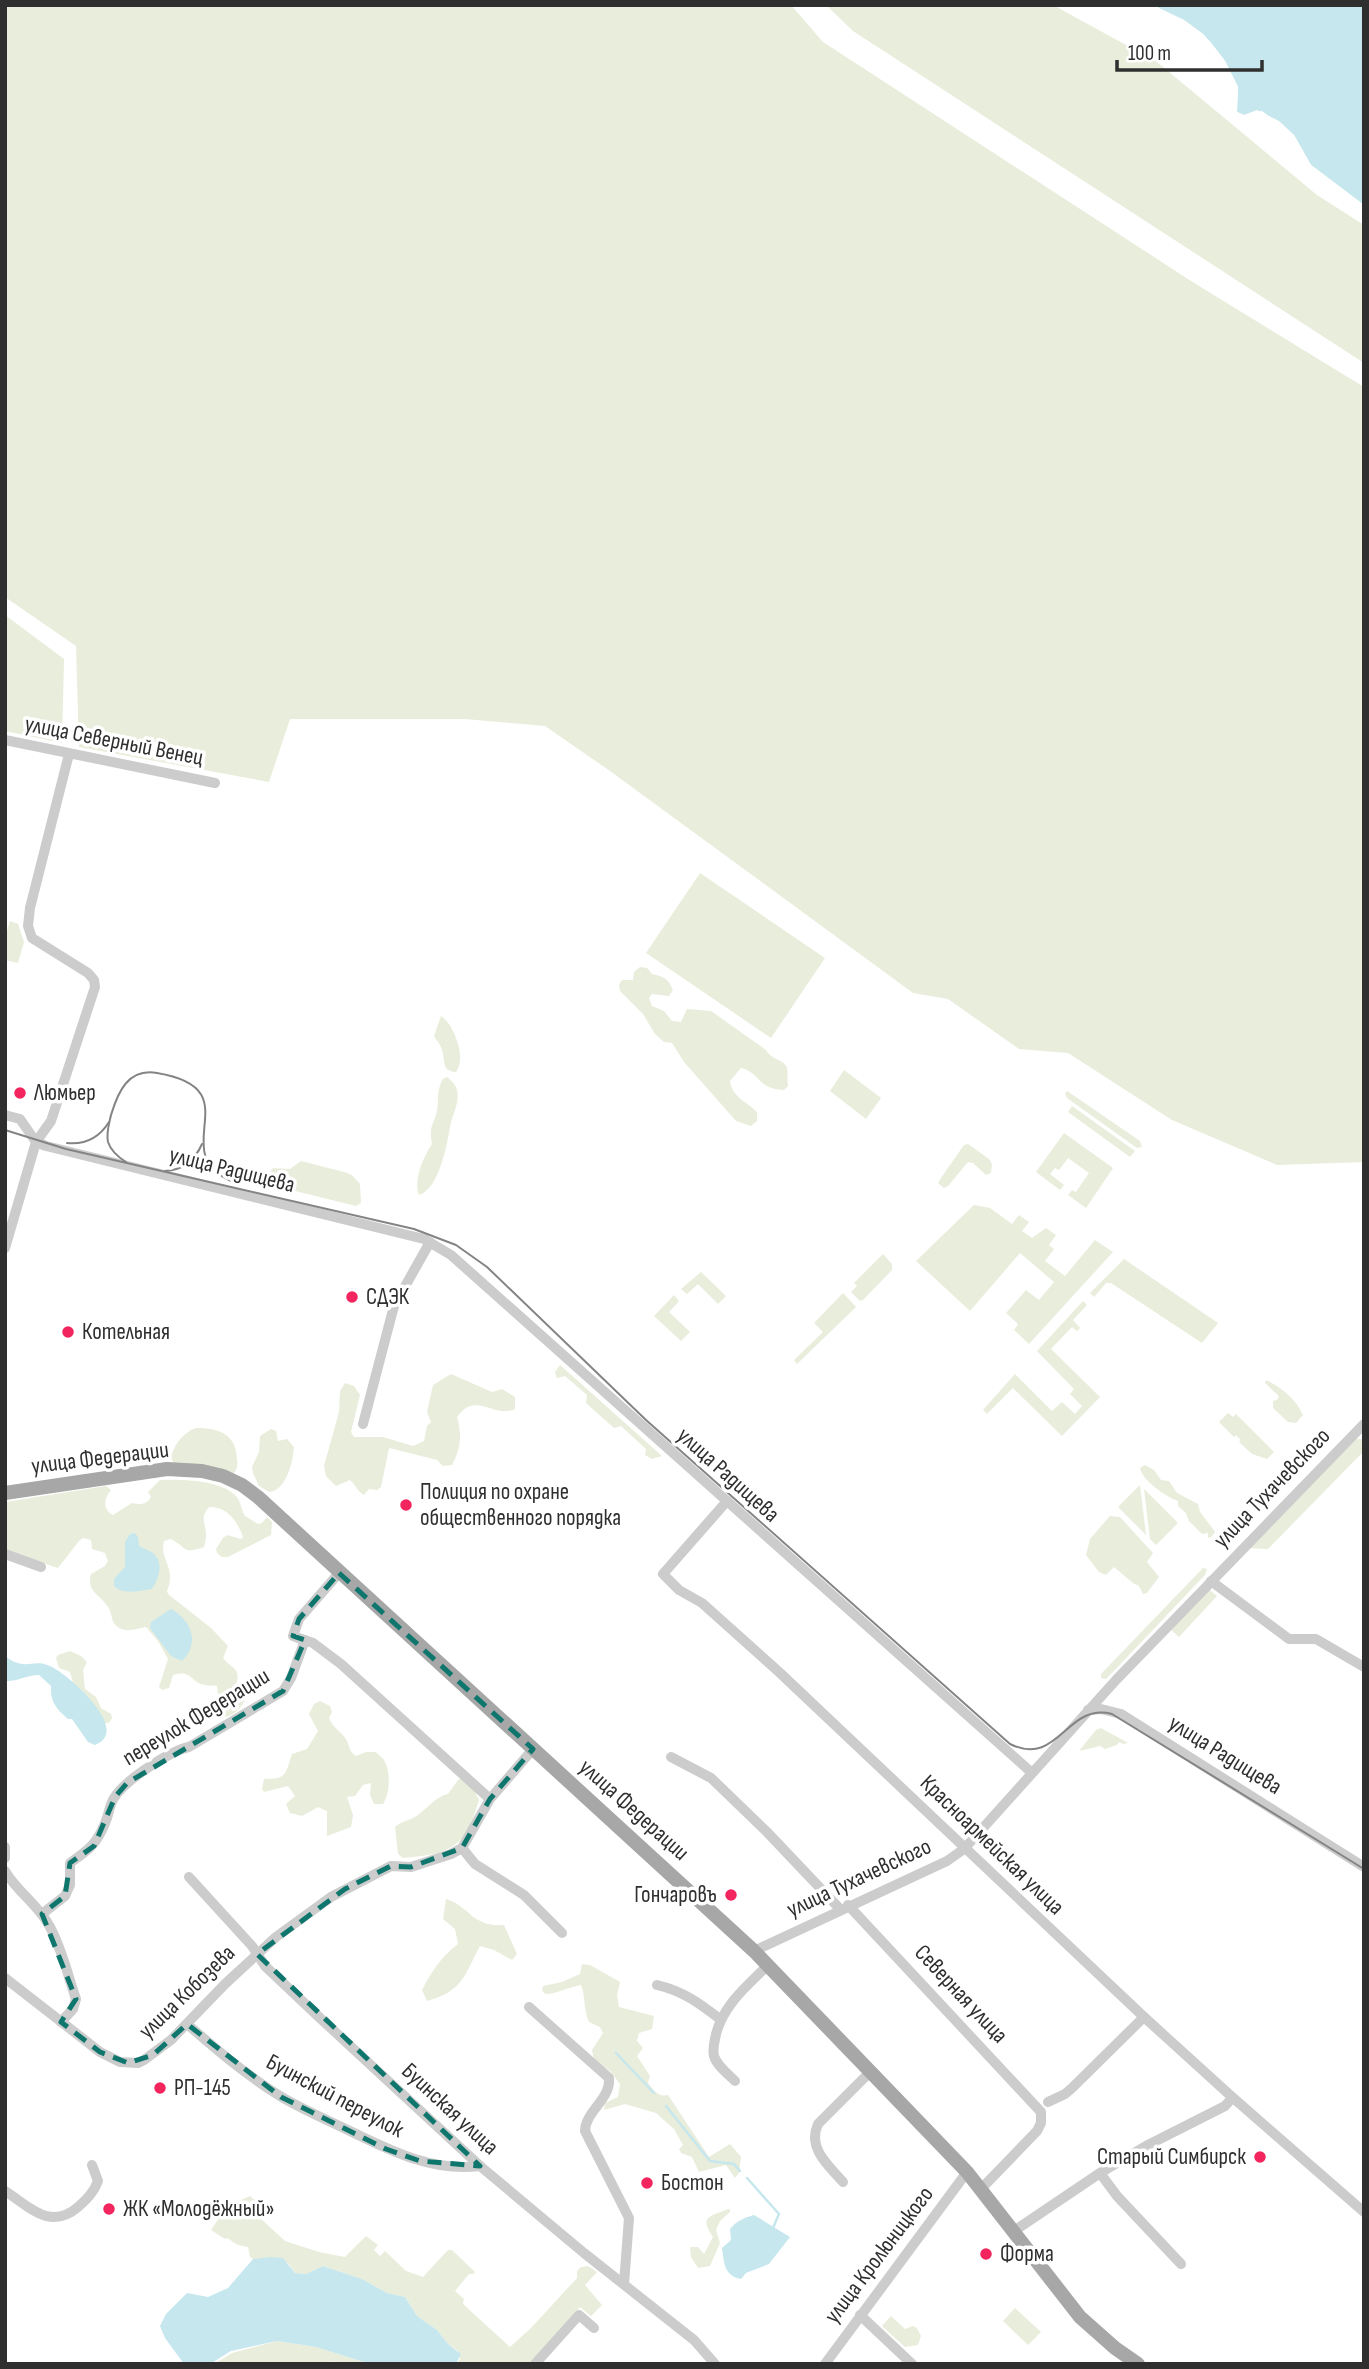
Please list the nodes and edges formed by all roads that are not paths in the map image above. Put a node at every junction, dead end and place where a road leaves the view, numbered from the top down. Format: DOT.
graph roads {
  1 [pos="5,740"];
  2 [pos="69,754"];
  3 [pos="215,783"];
  4 [pos="5,1115"];
  5 [pos="36,1142"];
  6 [pos="430,1242"];
  7 [pos="5,1248"];
  8 [pos="363,1424"];
  9 [pos="1364,1424"];
  10 [pos="5,1493"];
  11 [pos="727,1501"];
  12 [pos="5,1554"];
  13 [pos="41,1567"];
  14 [pos="339,1573"];
  15 [pos="1211,1581"];
  16 [pos="305,1640"];
  17 [pos="1364,1667"];
  18 [pos="1088,1710"];
  19 [pos="533,1749"];
  20 [pos="671,1757"];
  21 [pos="1031,1772"];
  22 [pos="489,1799"];
  23 [pos="5,1847"];
  24 [pos="462,1848"];
  25 [pos="964,1849"];
  26 [pos="5,1858"];
  27 [pos="1364,1867"];
  28 [pos="5,1871"];
  29 [pos="189,1877"];
  30 [pos="844,1907"];
  31 [pos="42,1914"];
  32 [pos="562,1933"];
  33 [pos="754,1951"];
  34 [pos="257,1954"];
  35 [pos="768,1965"];
  36 [pos="5,1978"];
  37 [pos="657,1985"];
  38 [pos="529,2007"];
  39 [pos="1144,2017"];
  40 [pos="720,2019"];
  41 [pos="61,2022"];
  42 [pos="187,2024"];
  43 [pos="871,2071"];
  44 [pos="735,2081"];
  45 [pos="1232,2098"];
  46 [pos="1044,2107"];
  47 [pos="92,2165"];
  48 [pos="480,2166"];
  49 [pos="967,2172"];
  50 [pos="1100,2173"];
  51 [pos="843,2182"];
  52 [pos="981,2189"];
  53 [pos="5,2190"];
  54 [pos="1364,2212"];
  55 [pos="1014,2231"];
  56 [pos="1181,2264"];
  57 [pos="624,2284"];
  58 [pos="860,2315"];
  59 [pos="594,2328"];
  60 [pos="535,2364"];
  61 [pos="715,2364"];
  62 [pos="825,2364"];
  63 [pos="912,2364"];
  64 [pos="1138,2364"];
  1 -- 2 [label="street, улица Северный Венец"];
  2 -- 3 [label="street, улица Северный Венец"];
  2 -- 5 [label="street"];
  4 -- 5 [label="street"];
  5 -- 6 [label="street, улица Радищева"];
  5 -- 7 [label="street"];
  6 -- 8 [label="street"];
  6 -- 11 [label="street, улица Радищева"];
  9 -- 15 [label="street, улица Тухачевского"];
  10 -- 14 [label="main road, улица Федерации"];
  11 -- 21 [label="street, улица Радищева"];
  11 -- 25 [label="street, Красноармейская улица"];
  12 -- 13 [label="street"];
  14 -- 16 [label="street, переулок Федерации"];
  14 -- 19 [label="main road, улица Федерации"];
  15 -- 17 [label="street, улица Тухачевского"];
  15 -- 18 [label="street, улица Тухачевского"];
  16 -- 22 [label="street"];
  16 -- 31 [label="street, переулок Федерации"];
  18 -- 21 [label="street"];
  18 -- 27 [label="street, улица Радищева"];
  19 -- 22 [label="street"];
  19 -- 33 [label="main road, улица Федерации"];
  20 -- 30 [label="street, Северная улица"];
  21 -- 25 [label="street, улица Тухачевского"];
  22 -- 24 [label="street"];
  23 -- 26 [label="street"];
  24 -- 32 [label="street"];
  24 -- 34 [label="street"];
  25 -- 30 [label="street, улица Тухачевского"];
  25 -- 39 [label="street, Красноармейская улица"];
  28 -- 31 [label="street"];
  29 -- 34 [label="street, Буинская улица"];
  30 -- 33 [label="street, улица Тухачевского"];
  30 -- 46 [label="street, Северная улица"];
  31 -- 41 [label="street"];
  33 -- 35 [label="main road, улица Федерации"];
  34 -- 42 [label="street, улица Кобозева"];
  34 -- 48 [label="street, Буинская улица"];
  35 -- 40 [label="street"];
  35 -- 43 [label="main road, улица Федерации"];
  36 -- 41 [label="street, улица Кобозева"];
  37 -- 40 [label="street"];
  38 -- 57 [label="street"];
  39 -- 45 [label="street, Красноармейская улица"];
  39 -- 46 [label="street"];
  40 -- 44 [label="street"];
  41 -- 42 [label="street, улица Кобозева"];
  42 -- 48 [label="street, Буинский переулок"];
  43 -- 49 [label="main road, улица Федерации"];
  43 -- 51 [label="street"];
  45 -- 50 [label="street"];
  45 -- 54 [label="street, Красноармейская улица"];
  46 -- 52 [label="street"];
  47 -- 53 [label="street"];
  48 -- 57 [label="street, Буинская улица"];
  49 -- 52 [label="main road, улица Федерации"];
  49 -- 58 [label="street, улица Кролюницкого"];
  50 -- 55 [label="street"];
  50 -- 56 [label="street"];
  52 -- 55 [label="main road, улица Федерации"];
  55 -- 64 [label="main road, улица Федерации"];
  57 -- 61 [label="street, Буинская улица"];
  58 -- 62 [label="street, улица Кролюницкого"];
  58 -- 63 [label="street"];
  59 -- 60 [label="street"];
}
